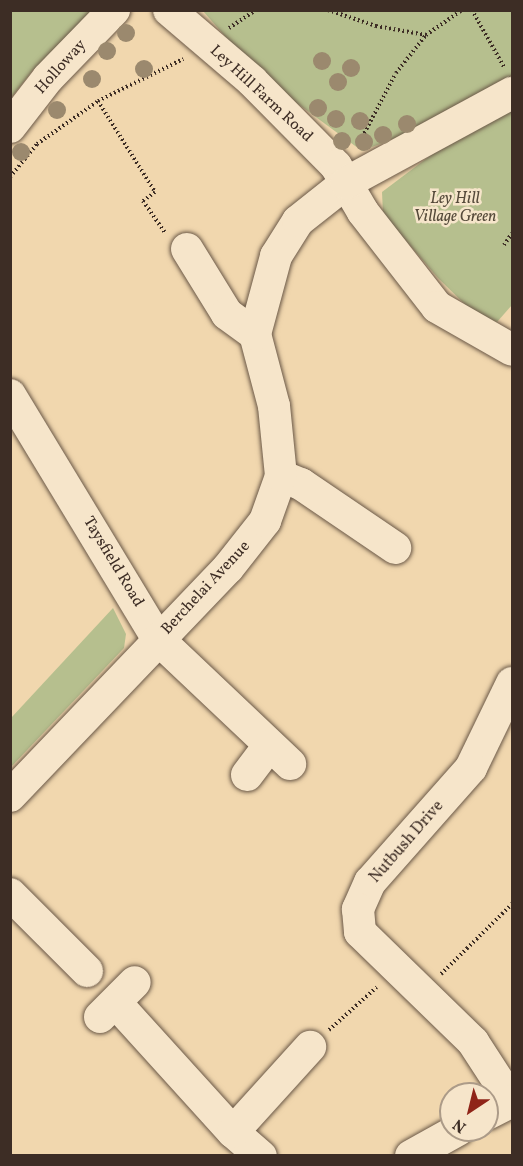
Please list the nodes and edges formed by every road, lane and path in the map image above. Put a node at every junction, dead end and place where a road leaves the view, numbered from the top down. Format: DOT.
graph roads {
  1 [pos="114,10"];
  2 [pos="169,10"];
  3 [pos="328,10"];
  4 [pos="462,10"];
  5 [pos="472,10"];
  6 [pos="426,35"];
  7 [pos="206,42"];
  8 [pos="493,49"];
  9 [pos="513,93"];
  10 [pos="98,101"];
  11 [pos="10,127"];
  12 [pos="341,174"];
  13 [pos="10,177"];
  14 [pos="513,233"];
  15 [pos="504,245"];
  16 [pos="187,249"];
  17 [pos="255,334"];
  18 [pos="509,340"];
  19 [pos="10,395"];
  20 [pos="281,476"];
  21 [pos="395,549"];
  22 [pos="158,639"];
  23 [pos="513,683"];
  24 [pos="247,775"];
  25 [pos="10,796"];
  26 [pos="10,894"];
  27 [pos="513,904"];
  28 [pos="398,968"];
  29 [pos="88,971"];
  30 [pos="424,992"];
  31 [pos="117,1001"];
  32 [pos="310,1047"];
  33 [pos="512,1101"];
  34 [pos="233,1132"];
  35 [pos="439,1140"];
  36 [pos="261,1155"];
  37 [pos="411,1155"];
  1 -- 11 [label="street, Holloway"];
  2 -- 7 [label="street, Ley Hill Farm Road"];
  3 -- 6 [label="path"];
  4 -- 6 [label="path"];
  5 -- 8 [label="path"];
  6 -- 12 [label="path"];
  7 -- 10 [label="path"];
  7 -- 12 [label="street, Ley Hill Farm Road"];
  9 -- 12 [label="street, Berchelai Avenue"];
  10 -- 13 [label="path"];
  10 -- 16 [label="path"];
  12 -- 17 [label="street, Berchelai Avenue"];
  12 -- 18 [label="street, Ley Hill Farm Road"];
  14 -- 15 [label="path"];
  16 -- 17 [label="street"];
  17 -- 20 [label="street, Berchelai Avenue"];
  19 -- 22 [label="street, Taysfield Road"];
  20 -- 21 [label="street"];
  20 -- 22 [label="street, Berchelai Avenue"];
  22 -- 24 [label="street, Taysfield Road"];
  22 -- 25 [label="street"];
  23 -- 28 [label="street, Nutbush Drive"];
  26 -- 29 [label="street"];
  27 -- 30 [label="path"];
  28 -- 30 [label="street, Nutbush Drive"];
  28 -- 32 [label="path"];
  30 -- 33 [label="street, Nutbush Drive"];
  31 -- 34 [label="street"];
  32 -- 34 [label="street"];
  34 -- 36 [label="street"];
  35 -- 37 [label="street"];
}
